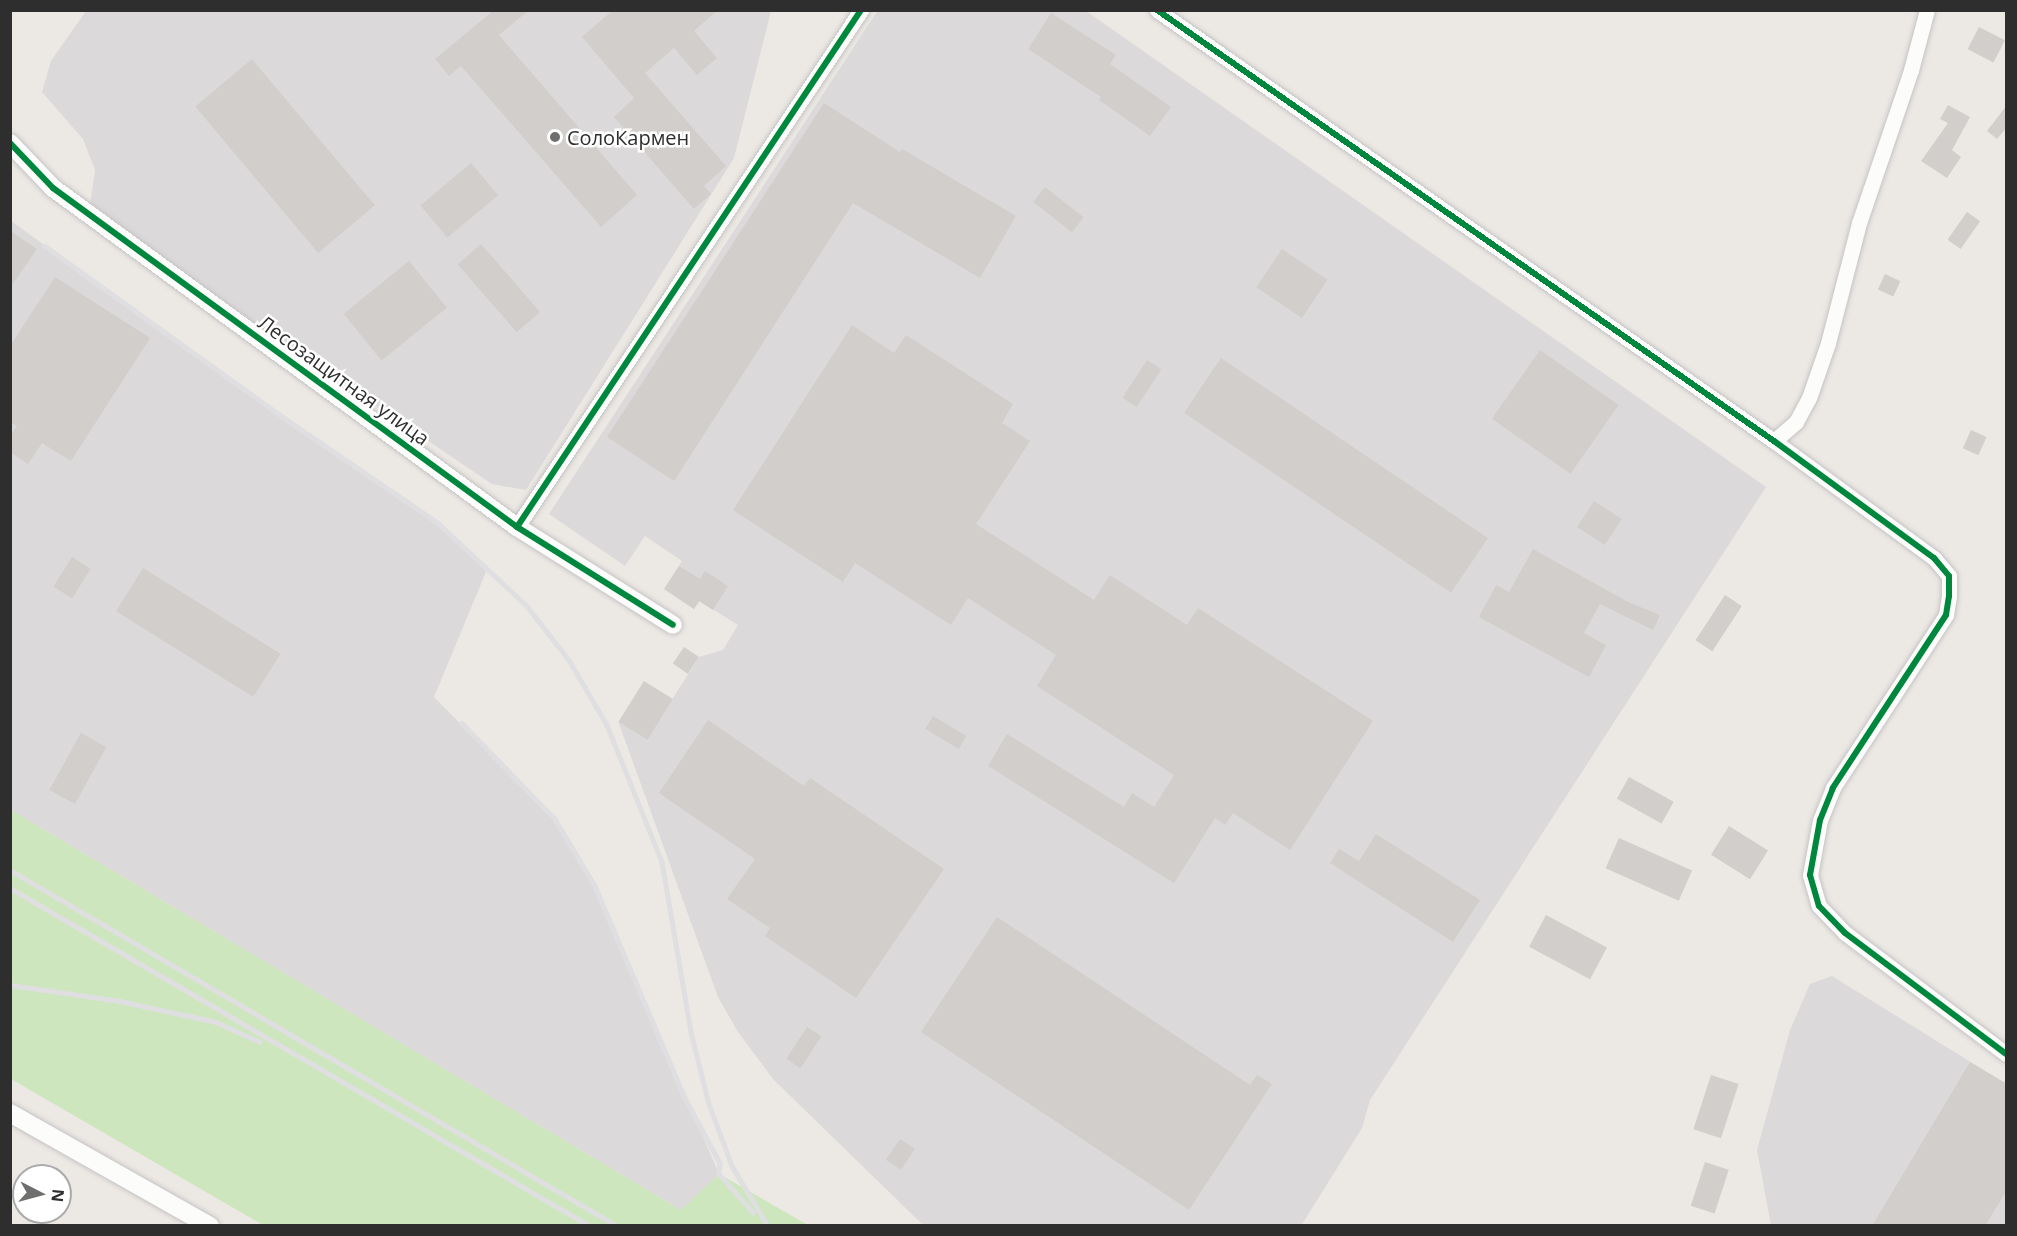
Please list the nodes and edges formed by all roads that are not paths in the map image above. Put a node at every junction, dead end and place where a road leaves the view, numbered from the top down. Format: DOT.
graph roads {
  1 [pos="861,10"];
  2 [pos="1157,10"];
  3 [pos="1927,10"];
  4 [pos="10,143"];
  5 [pos="1774,441"];
  6 [pos="517,527"];
  7 [pos="673,625"];
  8 [pos="2007,1054"];
  9 [pos="10,1113"];
  10 [pos="210,1226"];
  1 -- 6 [label="street"];
  2 -- 5 [label="street"];
  3 -- 5 [label="street"];
  4 -- 6 [label="street, Лесозащитная улица"];
  5 -- 8 [label="street"];
  6 -- 7 [label="street, Лесозащитная улица"];
  9 -- 10 [label="street"];
}
